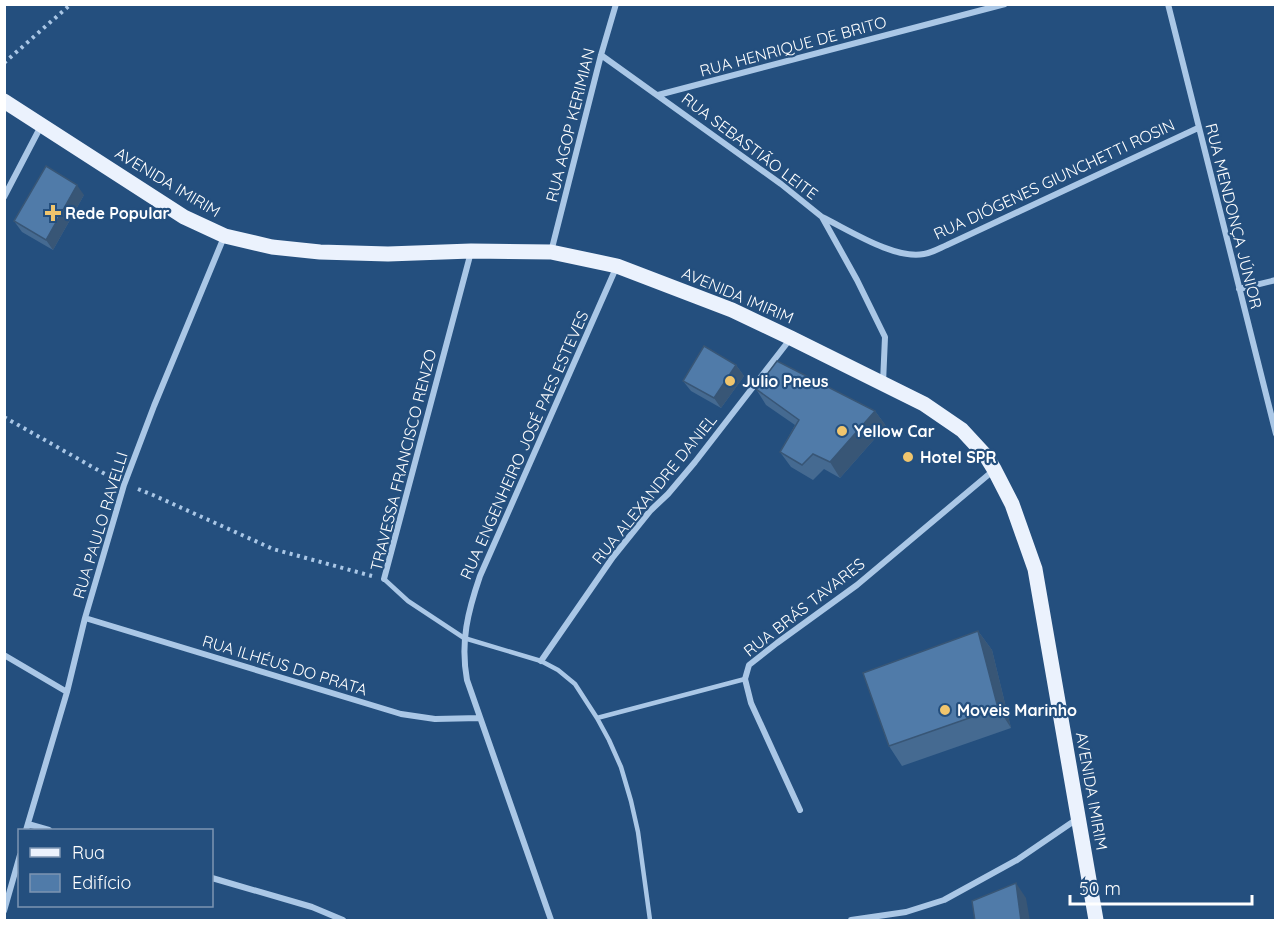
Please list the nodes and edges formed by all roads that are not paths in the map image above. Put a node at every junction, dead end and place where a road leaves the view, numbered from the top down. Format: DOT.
graph roads {
  1 [pos="616,4"];
  2 [pos="1005,4"];
  3 [pos="1168,4"];
  4 [pos="601,56"];
  5 [pos="658,95"];
  6 [pos="4,101"];
  7 [pos="41,125"];
  8 [pos="1198,128"];
  9 [pos="4,198"];
  10 [pos="822,217"];
  11 [pos="225,236"];
  12 [pos="471,251"];
  13 [pos="551,252"];
  14 [pos="617,266"];
  15 [pos="1275,280"];
  16 [pos="1239,289"];
  17 [pos="791,338"];
  18 [pos="883,383"];
  19 [pos="1275,434"];
  20 [pos="994,469"];
  21 [pos="384,579"];
  22 [pos="86,618"];
  23 [pos="464,638"];
  24 [pos="4,655"];
  25 [pos="541,661"];
  26 [pos="745,679"];
  27 [pos="67,692"];
  28 [pos="480,718"];
  29 [pos="597,718"];
  30 [pos="800,810"];
  31 [pos="1079,818"];
  32 [pos="27,827"];
  33 [pos="18,862"];
  34 [pos="213,878"];
  35 [pos="4,911"];
  36 [pos="343,921"];
  37 [pos="552,921"];
  38 [pos="650,921"];
  39 [pos="851,921"];
  40 [pos="1096,921"];
  1 -- 4 [label="street, RUA AGOP KERIMIAN"];
  2 -- 5 [label="street, RUA HENRIQUE DE BRITO"];
  3 -- 8 [label="street, RUA MENDONÇA JÚNIOR"];
  4 -- 5 [label="street, RUA SEBASTIÃO LEITE"];
  4 -- 13 [label="street, RUA AGOP KERIMIAN"];
  5 -- 10 [label="street, RUA SEBASTIÃO LEITE"];
  6 -- 7 [label="main road, AVENIDA IMIRIM"];
  7 -- 9 [label="street"];
  7 -- 11 [label="main road, AVENIDA IMIRIM"];
  8 -- 10 [label="street, RUA DIÓGENES GIUNCHETTI ROSIN"];
  8 -- 16 [label="street, RUA MENDONÇA JÚNIOR"];
  10 -- 18 [label="street, RUA SEBASTIÃO LEITE"];
  11 -- 12 [label="main road, AVENIDA IMIRIM"];
  11 -- 22 [label="street, RUA PAULO RAVELLI"];
  12 -- 13 [label="main road, AVENIDA IMIRIM"];
  12 -- 21 [label="street, TRAVESSA FRANCISCO RENZO"];
  13 -- 14 [label="main road, AVENIDA IMIRIM"];
  14 -- 17 [label="main road, AVENIDA IMIRIM"];
  14 -- 23 [label="street, RUA ENGENHEIRO JOSÉ PAES ESTEVES"];
  15 -- 16 [label="street"];
  16 -- 19 [label="street, RUA MENDONÇA JÚNIOR"];
  17 -- 18 [label="main road, AVENIDA IMIRIM"];
  17 -- 25 [label="street, RUA ALEXANDRE DANIEL"];
  18 -- 20 [label="main road, AVENIDA IMIRIM"];
  20 -- 26 [label="street, RUA BRÁS TAVARES"];
  20 -- 31 [label="main road, AVENIDA IMIRIM"];
  21 -- 23 [label="lane, TRAVESSA FRANCISCO RENZO"];
  22 -- 27 [label="street, RUA PAULO RAVELLI"];
  22 -- 28 [label="street, RUA ILHÉUS DO PRATA"];
  23 -- 25 [label="lane, TRAVESSA FRANCISCO RENZO"];
  23 -- 28 [label="street, RUA ENGENHEIRO JOSÉ PAES ESTEVES"];
  24 -- 27 [label="street"];
  25 -- 29 [label="lane, TRAVESSA FRANCISCO RENZO"];
  26 -- 29 [label="lane"];
  26 -- 30 [label="street, RUA BRÁS TAVARES"];
  27 -- 32 [label="street, RUA PAULO RAVELLI"];
  28 -- 37 [label="street, RUA ENGENHEIRO JOSÉ PAES ESTEVES"];
  29 -- 38 [label="lane, TRAVESSA FRANCISCO RENZO"];
  31 -- 39 [label="street"];
  31 -- 40 [label="main road, AVENIDA IMIRIM"];
  33 -- 35 [label="street"];
  34 -- 36 [label="street"];
}
